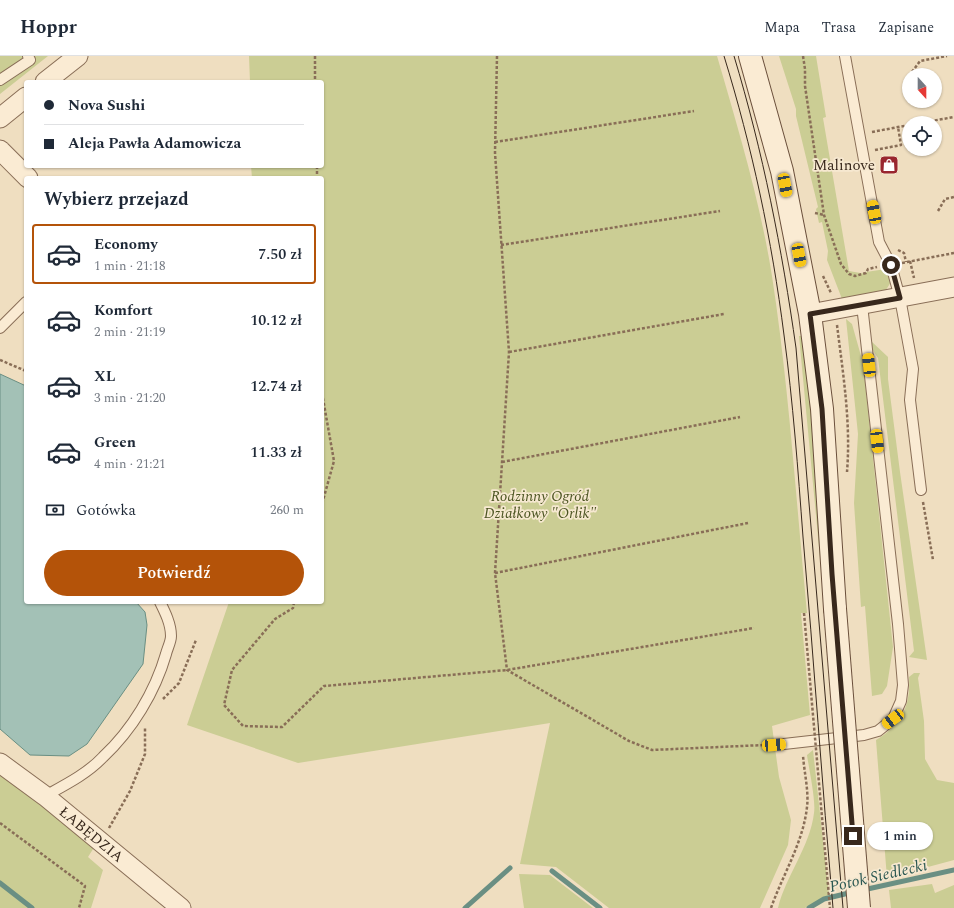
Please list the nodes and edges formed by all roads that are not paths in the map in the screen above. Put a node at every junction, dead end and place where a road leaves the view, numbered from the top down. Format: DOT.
graph roads {
  1 [pos="78,56"];
  2 [pos="750,56"];
  3 [pos="845,56"];
  4 [pos="31,57"];
  5 [pos="0,80"];
  6 [pos="48,80"];
  7 [pos="24,99"];
  8 [pos="0,118"];
  9 [pos="0,150"];
  10 [pos="26,176"];
  11 [pos="954,287"];
  12 [pos="900,298"];
  13 [pos="24,304"];
  14 [pos="862,305"];
  15 [pos="810,314"];
  16 [pos="0,328"];
  17 [pos="920,490"];
  18 [pos="161,604"];
  19 [pos="774,745"];
  20 [pos="0,763"];
  21 [pos="45,796"];
  22 [pos="181,908"];
  23 [pos="859,908"];
  1 -- 6 [label="street"];
  2 -- 15 [label="main road"];
  3 -- 12 [label="lane"];
  4 -- 5 [label="lane"];
  7 -- 8 [label="street"];
  9 -- 10 [label="street"];
  11 -- 12 [label="street"];
  12 -- 14 [label="street"];
  12 -- 17 [label="lane"];
  13 -- 16 [label="lane"];
  14 -- 15 [label="street"];
  14 -- 19 [label="lane"];
  15 -- 23 [label="main road, bridge"];
  18 -- 21 [label="lane"];
  20 -- 21 [label="street, ŁABĘDZIA"];
  21 -- 22 [label="street, ŁABĘDZIA"];
}
